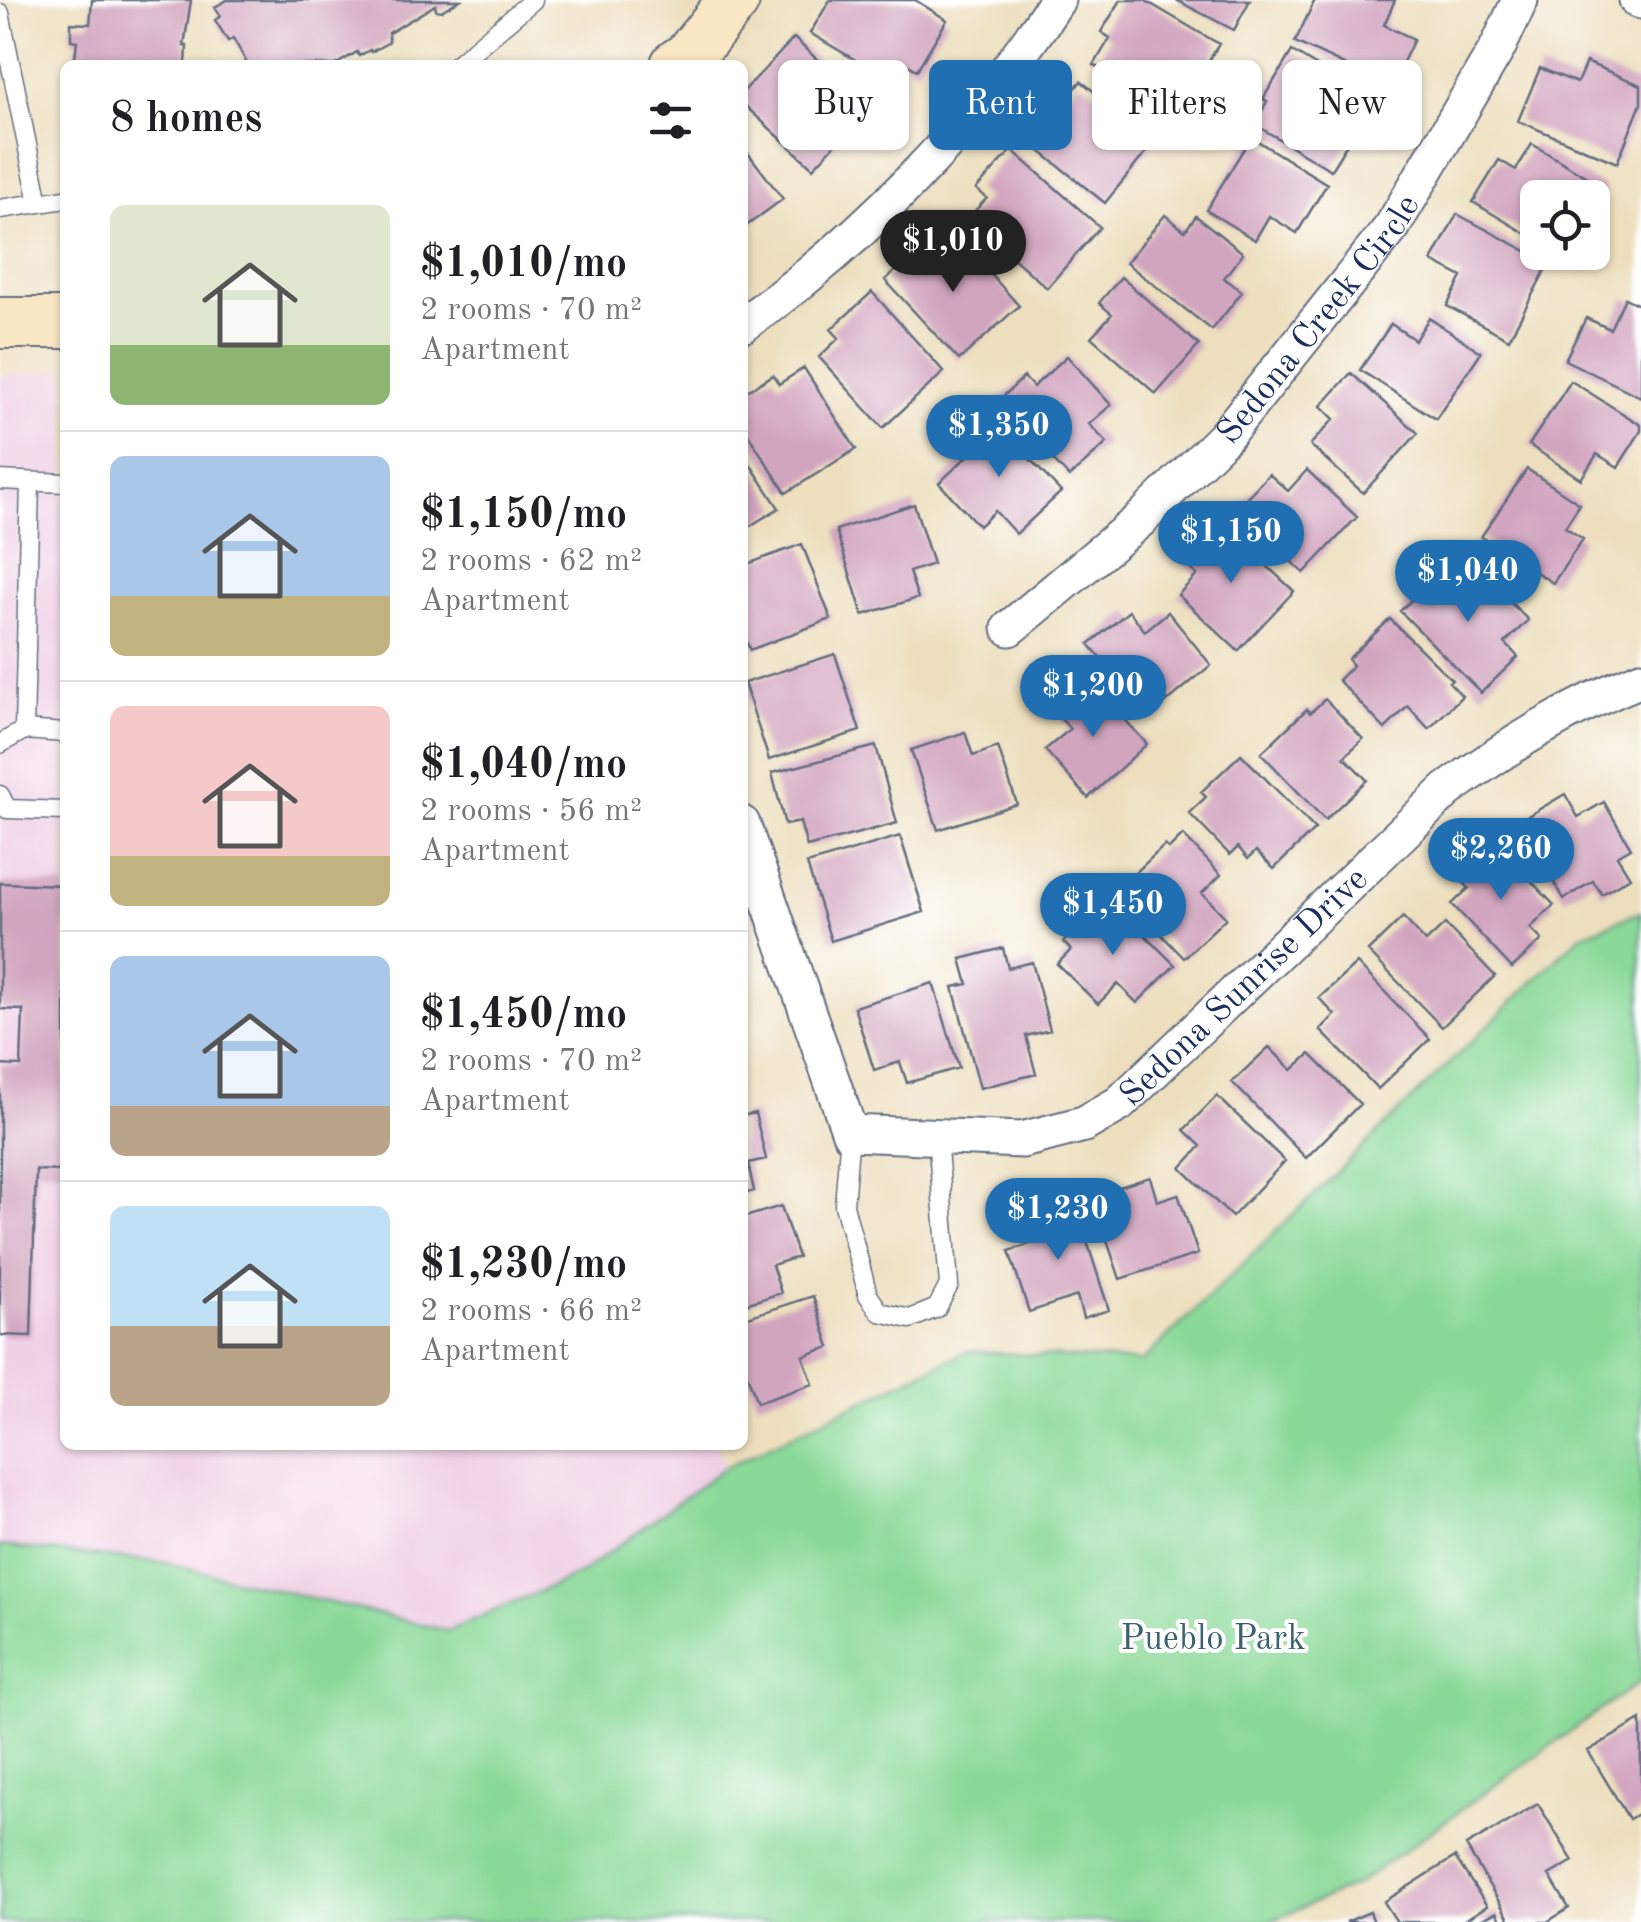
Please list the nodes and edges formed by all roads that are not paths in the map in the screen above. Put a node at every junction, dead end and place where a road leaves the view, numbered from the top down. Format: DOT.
graph roads {
  1 [pos="533,0"];
  2 [pos="734,0"];
  3 [pos="1057,0"];
  4 [pos="1520,0"];
  5 [pos="0,13"];
  6 [pos="462,60"];
  7 [pos="683,60"];
  8 [pos="60,200"];
  9 [pos="39,203"];
  10 [pos="0,209"];
  11 [pos="748,320"];
  12 [pos="0,323"];
  13 [pos="60,323"];
  14 [pos="0,480"];
  15 [pos="30,482"];
  16 [pos="60,483"];
  17 [pos="1010,628"];
  18 [pos="1641,679"];
  19 [pos="24,730"];
  20 [pos="60,733"];
  21 [pos="0,744"];
  22 [pos="0,796"];
  23 [pos="60,811"];
  24 [pos="748,841"];
  25 [pos="850,1132"];
  26 [pos="937,1136"];
  1 -- 6 [label="lane"];
  2 -- 7 [label="street"];
  3 -- 11 [label="street"];
  4 -- 17 [label="street, Sedona Creek Circle"];
  5 -- 9 [label="lane"];
  8 -- 9 [label="lane"];
  9 -- 10 [label="lane"];
  12 -- 13 [label="street"];
  14 -- 15 [label="lane"];
  15 -- 16 [label="lane"];
  15 -- 19 [label="lane"];
  18 -- 26 [label="street, Sedona Sunrise Drive"];
  19 -- 20 [label="lane"];
  19 -- 21 [label="lane"];
  22 -- 23 [label="lane"];
  24 -- 25 [label="street"];
  25 -- 26 [label="street, Sedona Sunrise Drive"];
  25 -- 26 [label="lane"];
}
